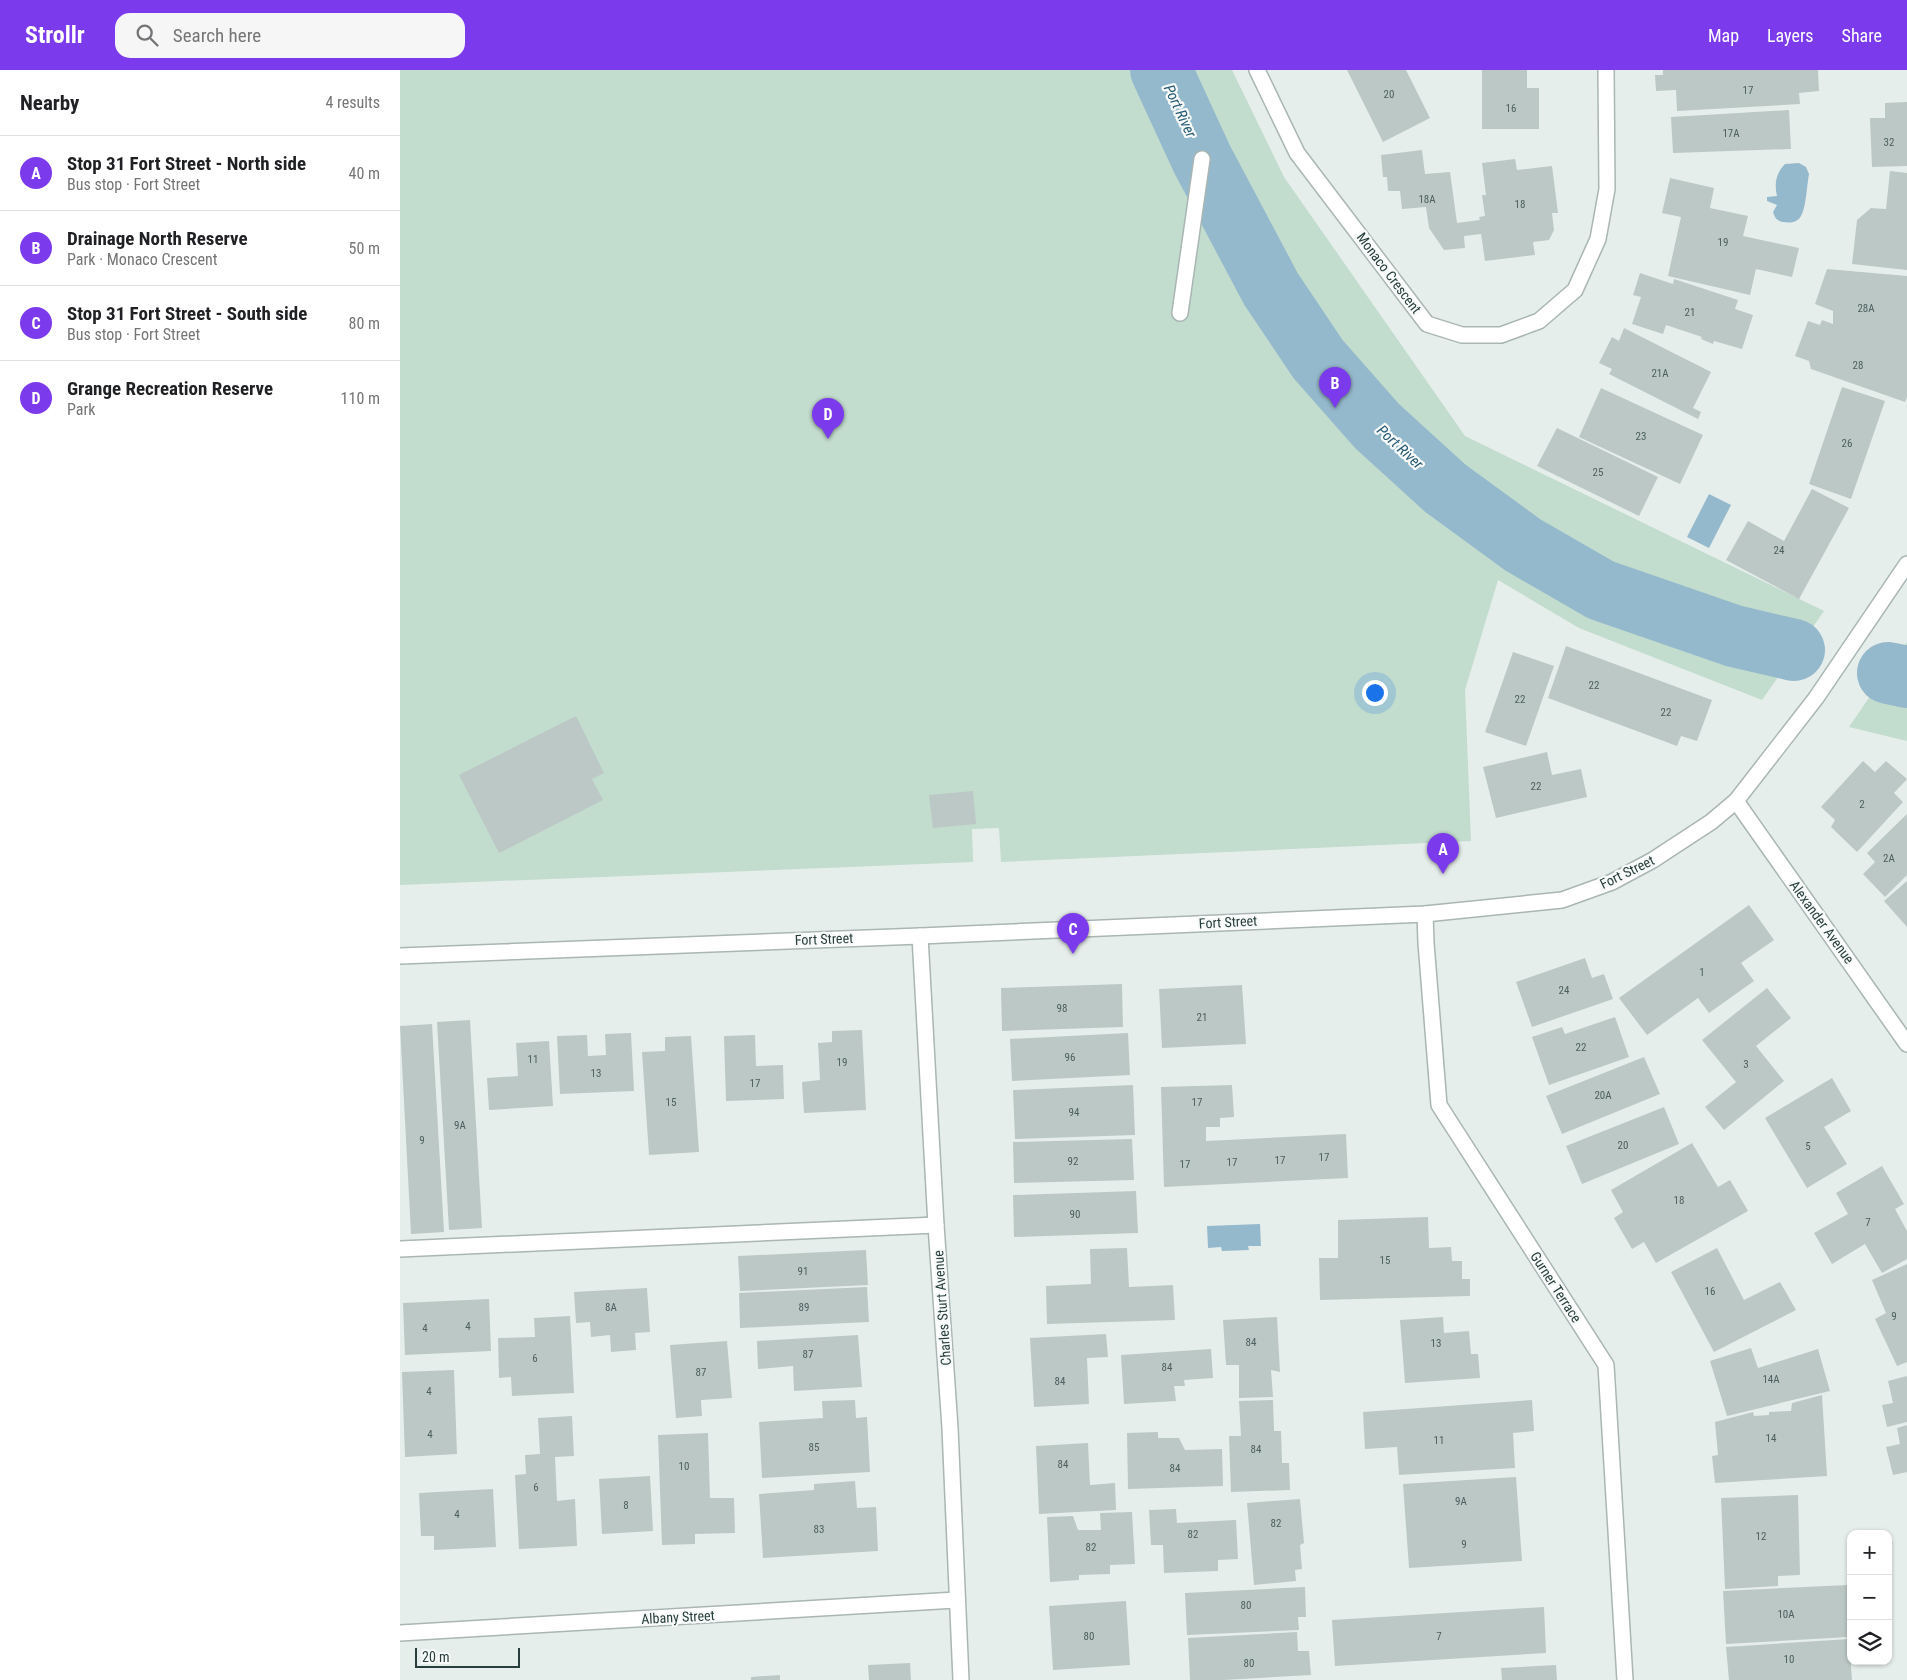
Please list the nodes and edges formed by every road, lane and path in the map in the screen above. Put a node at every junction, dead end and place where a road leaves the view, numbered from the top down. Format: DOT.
graph roads {
  1 [pos="1257,70"];
  2 [pos="1606,70"];
  3 [pos="1202,159"];
  4 [pos="1180,313"];
  5 [pos="1907,564"];
  6 [pos="1736,801"];
  7 [pos="1426,914"];
  8 [pos="920,936"];
  9 [pos="400,956"];
  10 [pos="1907,1044"];
  11 [pos="936,1225"];
  12 [pos="400,1249"];
  13 [pos="956,1600"];
  14 [pos="400,1634"];
  15 [pos="961,1680"];
  16 [pos="1625,1680"];
  1 -- 2 [label="street, Monaco Crescent"];
  3 -- 4 [label="street"];
  5 -- 6 [label="street, Fort Street"];
  6 -- 7 [label="street, Fort Street"];
  6 -- 10 [label="street, Alexander Avenue"];
  7 -- 8 [label="street, Fort Street"];
  7 -- 16 [label="street, Gurner Terrace"];
  8 -- 9 [label="street, Fort Street"];
  8 -- 11 [label="street, Charles Sturt Avenue"];
  11 -- 12 [label="street"];
  11 -- 13 [label="street, Charles Sturt Avenue"];
  13 -- 14 [label="street, Albany Street"];
  13 -- 15 [label="street, Charles Sturt Avenue"];
}
